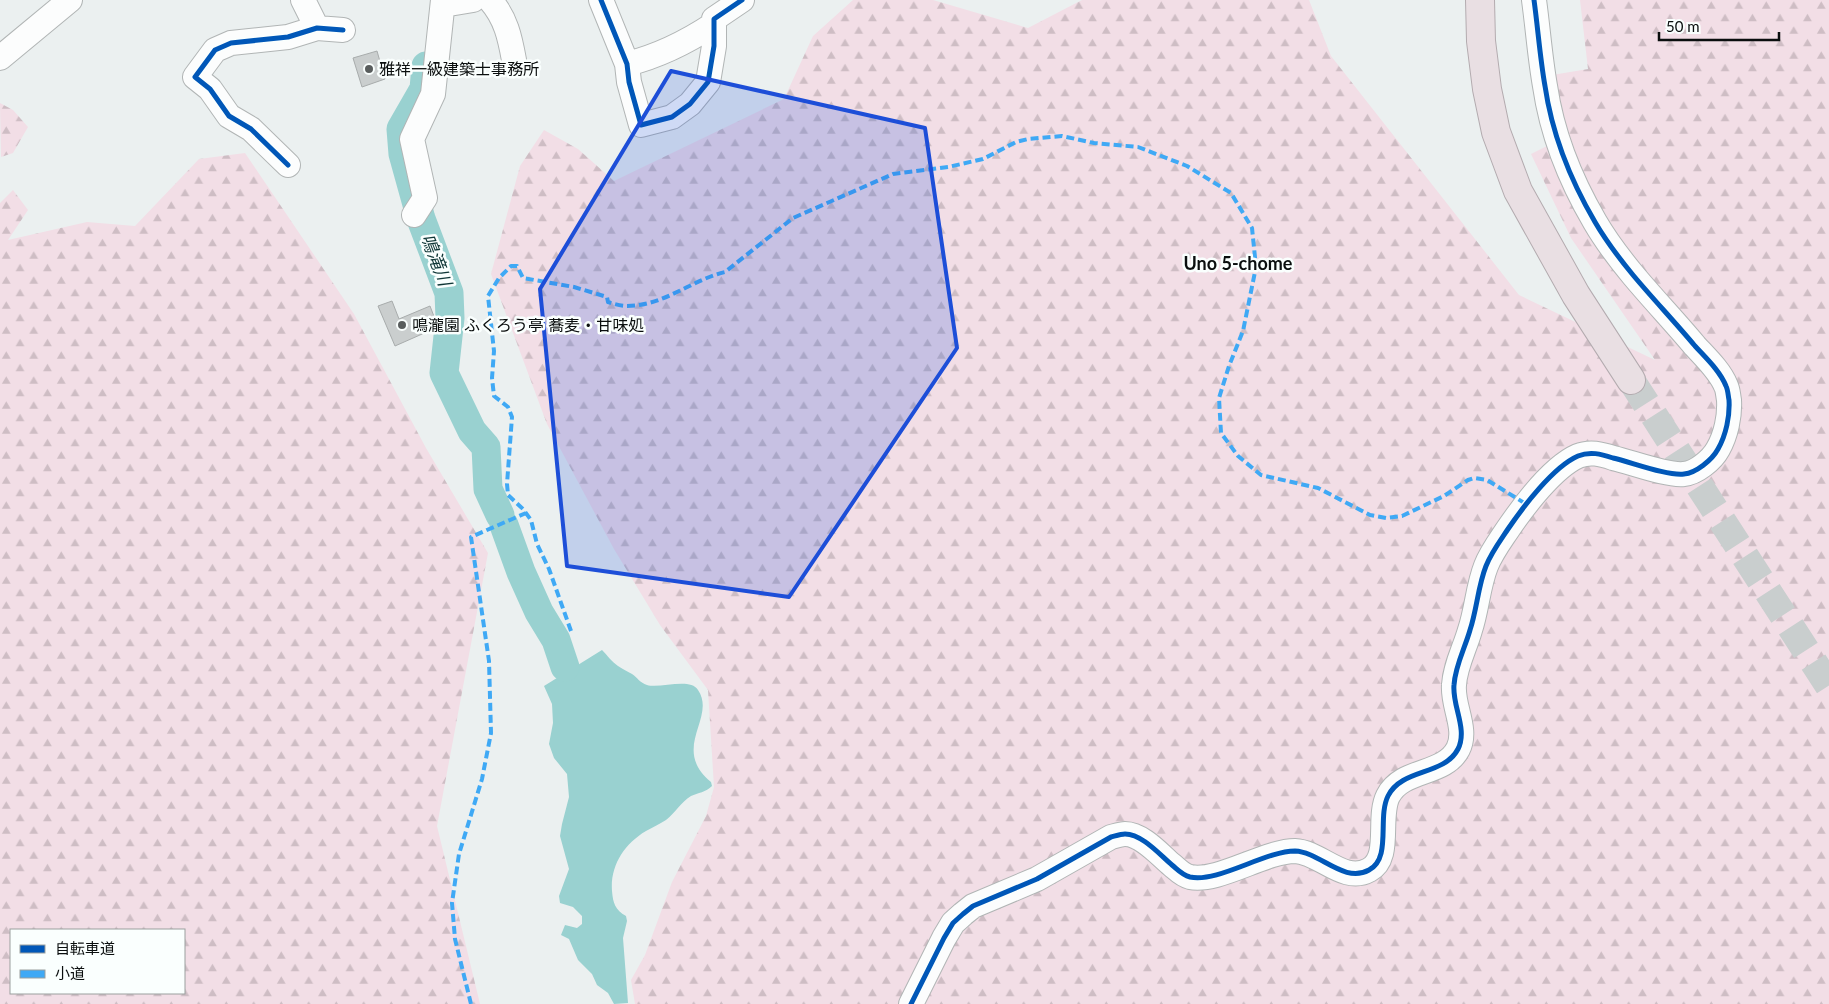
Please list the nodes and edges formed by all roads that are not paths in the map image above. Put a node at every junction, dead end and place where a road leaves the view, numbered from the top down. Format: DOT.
graph roads {
  1 [pos="70,0"];
  2 [pos="303,0"];
  3 [pos="473,0"];
  4 [pos="490,0"];
  5 [pos="601,0"];
  6 [pos="742,0"];
  7 [pos="1480,0"];
  8 [pos="1534,0"];
  9 [pos="443,3"];
  10 [pos="714,24"];
  11 [pos="317,28"];
  12 [pos="343,30"];
  13 [pos="0,58"];
  14 [pos="514,60"];
  15 [pos="627,64"];
  16 [pos="288,165"];
  17 [pos="418,208"];
  18 [pos="1631,380"];
  19 [pos="911,1004"];
  1 -- 13 [label="street"];
  2 -- 11 [label="street"];
  3 -- 9 [label="street"];
  4 -- 14 [label="street"];
  5 -- 15 [label="street"];
  6 -- 10 [label="street"];
  7 -- 18 [label="highway"];
  8 -- 19 [label="street"];
  9 -- 17 [label="street"];
  10 -- 15 [label="street"];
  10 -- 15 [label="street"];
  11 -- 12 [label="street"];
  11 -- 16 [label="street"];
}
